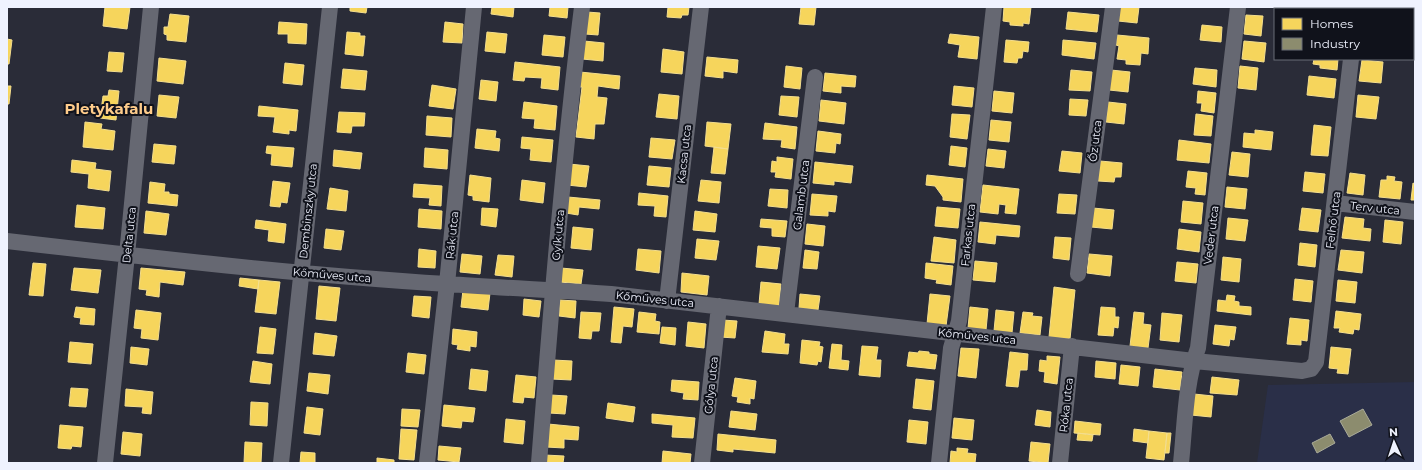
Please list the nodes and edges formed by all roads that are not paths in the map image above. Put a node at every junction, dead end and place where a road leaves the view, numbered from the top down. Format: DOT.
graph roads {
  1 [pos="151,7"];
  2 [pos="330,7"];
  3 [pos="474,7"];
  4 [pos="582,7"];
  5 [pos="701,7"];
  6 [pos="994,7"];
  7 [pos="1113,7"];
  8 [pos="1238,7"];
  9 [pos="1351,60"];
  10 [pos="815,77"];
  11 [pos="1335,204"];
  12 [pos="1415,212"];
  13 [pos="7,241"];
  14 [pos="127,255"];
  15 [pos="301,272"];
  16 [pos="1078,274"];
  17 [pos="447,284"];
  18 [pos="553,290"];
  19 [pos="668,301"];
  20 [pos="720,306"];
  21 [pos="786,314"];
  22 [pos="955,334"];
  23 [pos="1072,346"];
  24 [pos="1194,361"];
  25 [pos="1302,371"];
  26 [pos="105,463"];
  27 [pos="281,463"];
  28 [pos="427,463"];
  29 [pos="539,463"];
  30 [pos="702,463"];
  31 [pos="939,463"];
  32 [pos="1060,463"];
  33 [pos="1182,463"];
  1 -- 14 [label="street, Delta utca"];
  2 -- 15 [label="street, Dembinszky utca"];
  3 -- 17 [label="street, Rák utca"];
  4 -- 18 [label="street, Gyík utca"];
  5 -- 19 [label="street, Kacsa utca"];
  6 -- 22 [label="street, Farkas utca"];
  7 -- 16 [label="street, Őz utca"];
  8 -- 24 [label="street, Veder utca"];
  9 -- 11 [label="street, Felhő utca"];
  10 -- 21 [label="street, Galamb utca"];
  11 -- 12 [label="street, Terv utca"];
  11 -- 25 [label="street, Felhő utca"];
  13 -- 14 [label="street, Kőműves utca"];
  14 -- 15 [label="street, Kőműves utca"];
  14 -- 26 [label="street, Delta utca"];
  15 -- 17 [label="street, Kőműves utca"];
  15 -- 27 [label="street, Dembinszky utca"];
  17 -- 18 [label="street, Kőműves utca"];
  17 -- 28 [label="street, Rák utca"];
  18 -- 19 [label="street, Kőműves utca"];
  18 -- 29 [label="street, Gyík utca"];
  19 -- 20 [label="street, Kőműves utca"];
  20 -- 21 [label="street, Kőműves utca"];
  20 -- 30 [label="street, Gólya utca"];
  21 -- 22 [label="street, Kőműves utca"];
  22 -- 23 [label="street, Kőműves utca"];
  22 -- 31 [label="street, Farkas utca"];
  23 -- 24 [label="street, Kőműves utca"];
  23 -- 32 [label="street, Róka utca"];
  24 -- 25 [label="street, Kőműves utca"];
  24 -- 33 [label="street, Veder utca"];
}
